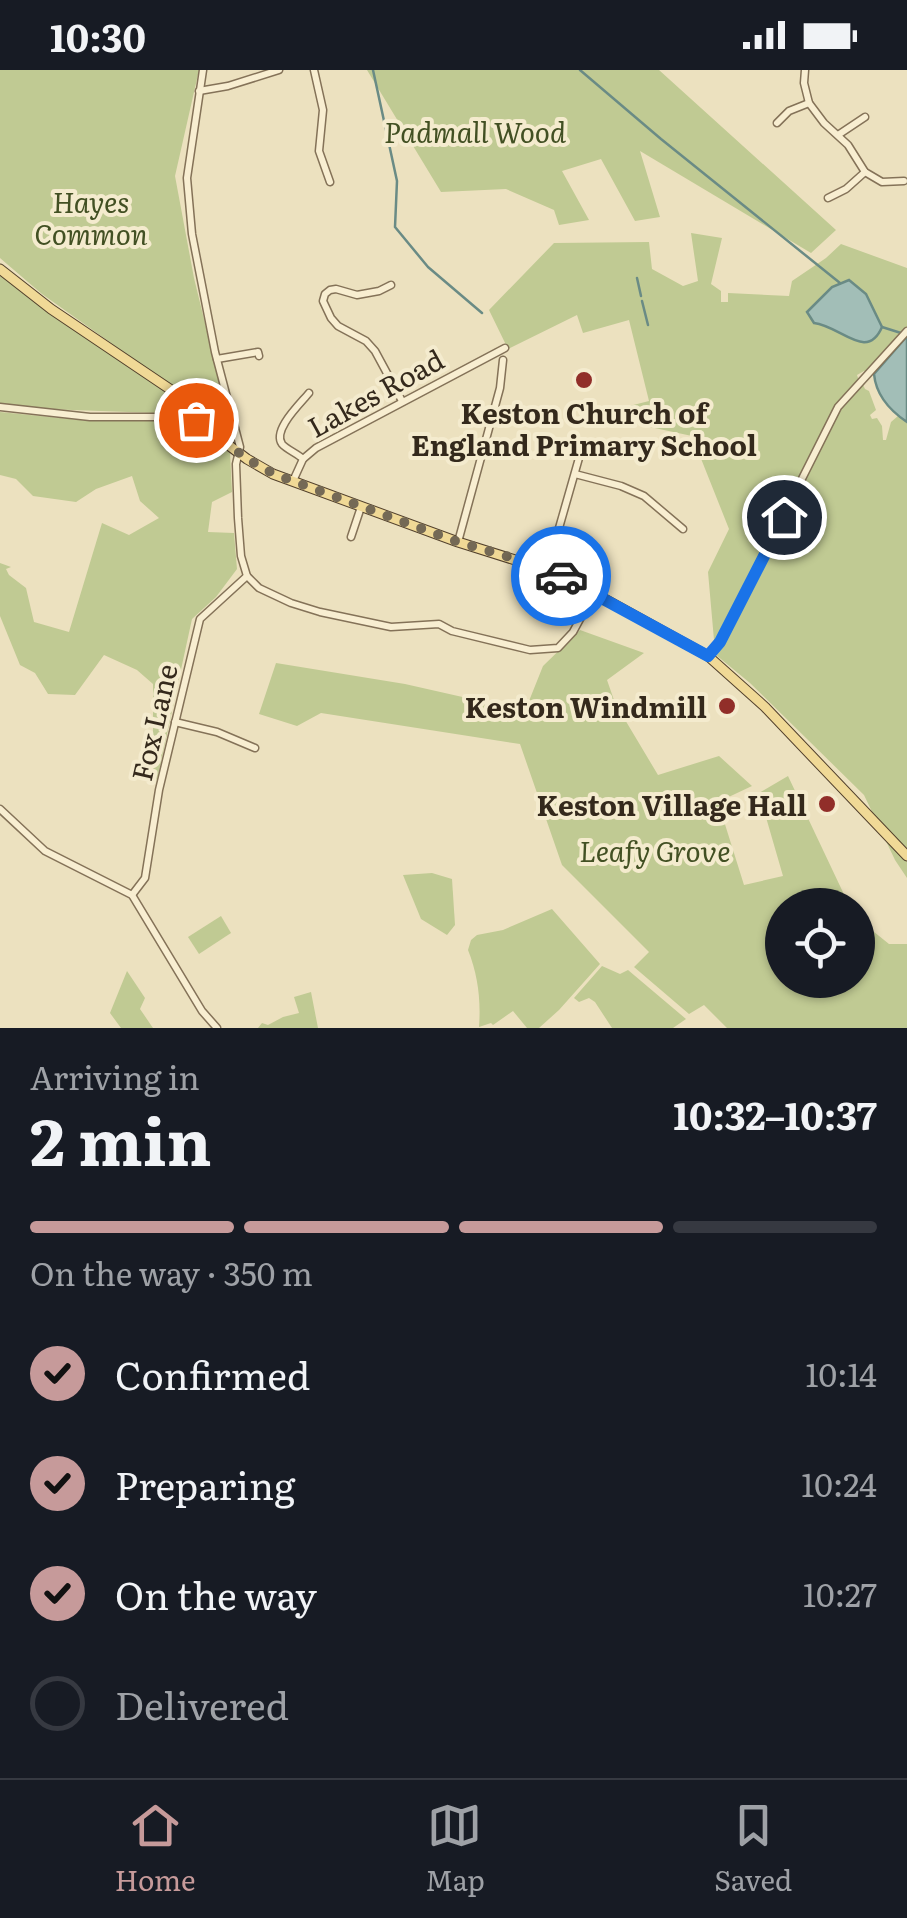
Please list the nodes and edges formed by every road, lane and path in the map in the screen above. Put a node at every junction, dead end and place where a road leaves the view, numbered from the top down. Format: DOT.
graph roads {
  1 [pos="203,70"];
  2 [pos="279,70"];
  3 [pos="314,70"];
  4 [pos="806,70"];
  5 [pos="199,92"];
  6 [pos="809,102"];
  7 [pos="865,117"];
  8 [pos="776,123"];
  9 [pos="838,135"];
  10 [pos="865,172"];
  11 [pos="904,181"];
  12 [pos="330,182"];
  13 [pos="828,198"];
  14 [pos="0,268"];
  15 [pos="391,285"];
  16 [pos="905,333"];
  17 [pos="505,348"];
  18 [pos="493,354"];
  19 [pos="259,356"];
  20 [pos="512,357"];
  21 [pos="217,359"];
  22 [pos="503,360"];
  23 [pos="309,393"];
  24 [pos="402,401"];
  25 [pos="0,407"];
  26 [pos="196,420"];
  27 [pos="234,424"];
  28 [pos="223,440"];
  29 [pos="582,451"];
  30 [pos="239,454"];
  31 [pos="304,458"];
  32 [pos="575,474"];
  33 [pos="293,482"];
  34 [pos="361,507"];
  35 [pos="683,528"];
  36 [pos="351,537"];
  37 [pos="458,542"];
  38 [pos="547,570"];
  39 [pos="247,576"];
  40 [pos="594,592"];
  41 [pos="708,656"];
  42 [pos="175,722"];
  43 [pos="255,748"];
  44 [pos="0,809"];
  45 [pos="907,856"];
  46 [pos="132,896"];
  47 [pos="217,1028"];
  1 -- 5 [label="street"];
  2 -- 5 [label="street"];
  3 -- 12 [label="street"];
  4 -- 6 [label="street"];
  5 -- 21 [label="street"];
  6 -- 8 [label="street"];
  6 -- 9 [label="street"];
  7 -- 9 [label="street"];
  9 -- 10 [label="street"];
  10 -- 11 [label="street"];
  10 -- 13 [label="street"];
  14 -- 26 [label="main road"];
  15 -- 24 [label="street"];
  16 -- 41 [label="street"];
  17 -- 18 [label="street, Lakes Road"];
  18 -- 22 [label="street"];
  18 -- 24 [label="street, Lakes Road"];
  19 -- 21 [label="street"];
  20 -- 22 [label="street"];
  21 -- 27 [label="street"];
  22 -- 37 [label="street"];
  23 -- 31 [label="street"];
  24 -- 31 [label="street, Lakes Road"];
  25 -- 26 [label="street"];
  26 -- 28 [label="main road"];
  27 -- 28 [label="street"];
  27 -- 30 [label="street"];
  28 -- 30 [label="main road"];
  29 -- 32 [label="street"];
  30 -- 33 [label="main road"];
  30 -- 39 [label="street"];
  31 -- 33 [label="street, Lakes Road"];
  32 -- 35 [label="street"];
  32 -- 38 [label="street"];
  33 -- 34 [label="main road"];
  34 -- 36 [label="street"];
  34 -- 37 [label="main road"];
  37 -- 38 [label="main road"];
  38 -- 40 [label="main road"];
  39 -- 40 [label="street"];
  39 -- 42 [label="street, Fox Lane"];
  40 -- 41 [label="main road"];
  41 -- 45 [label="main road"];
  42 -- 43 [label="street"];
  42 -- 46 [label="street, Fox Lane"];
  44 -- 46 [label="street"];
  46 -- 47 [label="street"];
}
